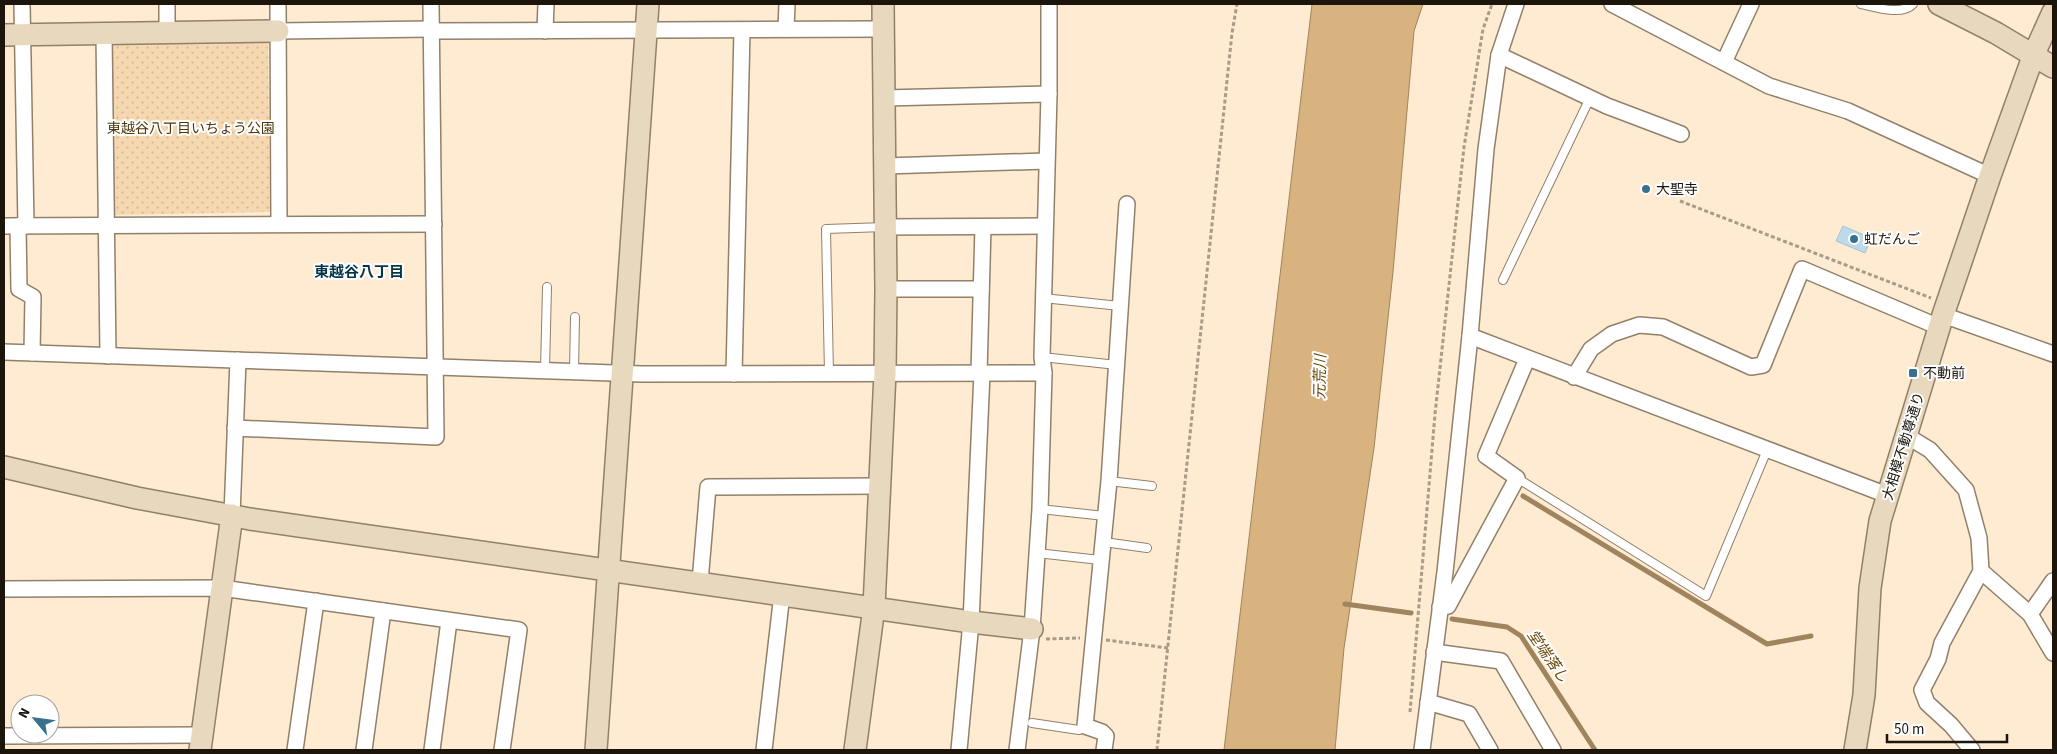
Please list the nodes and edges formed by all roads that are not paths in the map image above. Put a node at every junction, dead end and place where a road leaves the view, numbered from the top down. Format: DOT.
graph roads {
  1 [pos="22,4"];
  2 [pos="167,4"];
  3 [pos="278,4"];
  4 [pos="431,4"];
  5 [pos="546,4"];
  6 [pos="648,4"];
  7 [pos="787,4"];
  8 [pos="883,4"];
  9 [pos="1049,4"];
  10 [pos="1516,4"];
  11 [pos="1612,4"];
  12 [pos="1751,4"];
  13 [pos="1861,4"];
  14 [pos="1913,4"];
  15 [pos="1939,4"];
  16 [pos="2053,12"];
  17 [pos="883,29"];
  18 [pos="431,30"];
  19 [pos="646,30"];
  20 [pos="786,30"];
  21 [pos="278,31"];
  22 [pos="545,31"];
  23 [pos="742,31"];
  24 [pos="167,32"];
  25 [pos="104,34"];
  26 [pos="13,35"];
  27 [pos="2034,54"];
  28 [pos="1499,55"];
  29 [pos="1724,62"];
  30 [pos="2053,67"];
  31 [pos="1049,94"];
  32 [pos="884,98"];
  33 [pos="1590,98"];
  34 [pos="1681,134"];
  35 [pos="1046,161"];
  36 [pos="884,166"];
  37 [pos="1990,176"];
  38 [pos="1127,204"];
  39 [pos="278,224"];
  40 [pos="434,224"];
  41 [pos="106,225"];
  42 [pos="16,226"];
  43 [pos="983,226"];
  44 [pos="1045,226"];
  45 [pos="885,227"];
  46 [pos="1503,280"];
  47 [pos="547,286"];
  48 [pos="886,289"];
  49 [pos="981,289"];
  50 [pos="1043,298"];
  51 [pos="1120,306"];
  52 [pos="1943,315"];
  53 [pos="575,317"];
  54 [pos="1470,336"];
  55 [pos="4,352"];
  56 [pos="32,354"];
  57 [pos="2053,354"];
  58 [pos="108,356"];
  59 [pos="1042,356"];
  60 [pos="1528,359"];
  61 [pos="238,360"];
  62 [pos="1117,365"];
  63 [pos="436,367"];
  64 [pos="545,370"];
  65 [pos="574,371"];
  66 [pos="829,372"];
  67 [pos="621,373"];
  68 [pos="885,373"];
  69 [pos="980,373"];
  70 [pos="1044,373"];
  71 [pos="734,374"];
  72 [pos="1574,376"];
  73 [pos="235,428"];
  74 [pos="1907,436"];
  75 [pos="1767,450"];
  76 [pos="4,467"];
  77 [pos="1517,478"];
  78 [pos="1109,481"];
  79 [pos="879,486"];
  80 [pos="1152,486"];
  81 [pos="1887,496"];
  82 [pos="1040,509"];
  83 [pos="232,515"];
  84 [pos="1105,516"];
  85 [pos="1104,542"];
  86 [pos="1147,548"];
  87 [pos="1037,554"];
  88 [pos="1100,560"];
  89 [pos="608,569"];
  90 [pos="1981,571"];
  91 [pos="2053,581"];
  92 [pos="700,582"];
  93 [pos="222,588"];
  94 [pos="4,589"];
  95 [pos="782,594"];
  96 [pos="316,601"];
  97 [pos="874,607"];
  98 [pos="1440,607"];
  99 [pos="383,611"];
  100 [pos="2030,614"];
  101 [pos="449,621"];
  102 [pos="971,622"];
  103 [pos="1032,629"];
  104 [pos="1434,652"];
  105 [pos="2053,653"];
  106 [pos="1428,702"];
  107 [pos="1032,723"];
  108 [pos="1087,727"];
  109 [pos="4,736"];
  110 [pos="201,743"];
  111 [pos="295,750"];
  112 [pos="364,750"];
  113 [pos="432,750"];
  114 [pos="502,750"];
  115 [pos="596,750"];
  116 [pos="764,750"];
  117 [pos="855,750"];
  118 [pos="959,750"];
  119 [pos="1017,750"];
  120 [pos="1104,750"];
  121 [pos="1422,750"];
  122 [pos="1490,750"];
  123 [pos="1553,750"];
  124 [pos="1855,750"];
  125 [pos="1972,750"];
  1 -- 26 [label="street"];
  2 -- 24 [label="street"];
  3 -- 21 [label="street"];
  4 -- 18 [label="street"];
  5 -- 22 [label="street"];
  6 -- 19 [label="street"];
  7 -- 20 [label="street"];
  8 -- 17 [label="street"];
  9 -- 31 [label="street"];
  10 -- 28 [label="street"];
  11 -- 29 [label="street"];
  12 -- 29 [label="street"];
  13 -- 14 [label="lane"];
  15 -- 27 [label="street"];
  16 -- 27 [label="street, 大相模不動尊通り"];
  17 -- 20 [label="street"];
  17 -- 32 [label="street"];
  18 -- 21 [label="street"];
  18 -- 22 [label="street"];
  18 -- 40 [label="street"];
  19 -- 22 [label="street"];
  19 -- 23 [label="street"];
  19 -- 67 [label="street"];
  20 -- 23 [label="street"];
  21 -- 24 [label="street"];
  21 -- 39 [label="street"];
  23 -- 71 [label="street"];
  24 -- 25 [label="street"];
  25 -- 26 [label="street"];
  25 -- 41 [label="street"];
  26 -- 42 [label="street"];
  27 -- 30 [label="street"];
  27 -- 37 [label="street, 大相模不動尊通り"];
  28 -- 33 [label="street"];
  28 -- 54 [label="street"];
  29 -- 37 [label="street"];
  31 -- 32 [label="street"];
  31 -- 35 [label="street"];
  32 -- 36 [label="street"];
  33 -- 34 [label="street"];
  33 -- 46 [label="lane"];
  35 -- 36 [label="street"];
  35 -- 44 [label="street"];
  36 -- 45 [label="street"];
  37 -- 52 [label="street, 大相模不動尊通り"];
  38 -- 51 [label="street"];
  39 -- 40 [label="street"];
  39 -- 41 [label="street"];
  40 -- 63 [label="street"];
  41 -- 42 [label="street"];
  41 -- 58 [label="street"];
  42 -- 56 [label="street"];
  43 -- 44 [label="street"];
  43 -- 45 [label="street"];
  43 -- 49 [label="street"];
  44 -- 50 [label="street"];
  45 -- 48 [label="street"];
  45 -- 66 [label="lane"];
  47 -- 64 [label="lane"];
  48 -- 49 [label="street"];
  48 -- 68 [label="street"];
  49 -- 69 [label="street"];
  50 -- 51 [label="lane"];
  50 -- 59 [label="street"];
  51 -- 62 [label="street"];
  52 -- 57 [label="street"];
  52 -- 72 [label="street"];
  52 -- 74 [label="street, 大相模不動尊通り"];
  53 -- 65 [label="lane"];
  54 -- 60 [label="street"];
  54 -- 98 [label="street"];
  55 -- 56 [label="street"];
  56 -- 58 [label="street"];
  58 -- 61 [label="street"];
  59 -- 62 [label="lane"];
  59 -- 70 [label="street"];
  60 -- 72 [label="street"];
  60 -- 77 [label="street"];
  61 -- 63 [label="street"];
  61 -- 73 [label="street"];
  62 -- 78 [label="street"];
  63 -- 64 [label="street"];
  63 -- 73 [label="street"];
  64 -- 65 [label="street"];
  65 -- 67 [label="street"];
  66 -- 68 [label="street"];
  66 -- 71 [label="street"];
  67 -- 71 [label="street"];
  67 -- 89 [label="street"];
  68 -- 69 [label="street"];
  68 -- 79 [label="street"];
  69 -- 70 [label="street"];
  69 -- 102 [label="street"];
  70 -- 82 [label="street"];
  72 -- 75 [label="street"];
  73 -- 83 [label="street"];
  74 -- 81 [label="street, 大相模不動尊通り"];
  74 -- 90 [label="street"];
  75 -- 77 [label="lane"];
  75 -- 81 [label="street"];
  76 -- 83 [label="street"];
  77 -- 98 [label="street"];
  78 -- 80 [label="lane"];
  78 -- 84 [label="street"];
  79 -- 92 [label="street"];
  79 -- 97 [label="street"];
  81 -- 124 [label="street, 大相模不動尊通り"];
  82 -- 84 [label="lane"];
  82 -- 87 [label="street"];
  83 -- 89 [label="street"];
  83 -- 93 [label="street"];
  84 -- 85 [label="street"];
  85 -- 86 [label="lane"];
  85 -- 88 [label="street"];
  87 -- 88 [label="lane"];
  87 -- 103 [label="street"];
  88 -- 108 [label="street"];
  89 -- 92 [label="street"];
  89 -- 115 [label="street"];
  90 -- 100 [label="street"];
  90 -- 125 [label="street"];
  91 -- 100 [label="street"];
  92 -- 95 [label="street"];
  93 -- 94 [label="street"];
  93 -- 96 [label="street"];
  93 -- 110 [label="street"];
  95 -- 97 [label="street"];
  95 -- 116 [label="street"];
  96 -- 99 [label="street"];
  96 -- 111 [label="street"];
  97 -- 102 [label="street"];
  97 -- 117 [label="street"];
  98 -- 104 [label="street"];
  99 -- 101 [label="street"];
  99 -- 112 [label="street"];
  100 -- 105 [label="street"];
  101 -- 113 [label="street"];
  101 -- 114 [label="street"];
  102 -- 103 [label="street"];
  102 -- 118 [label="street"];
  103 -- 119 [label="street"];
  104 -- 106 [label="street"];
  104 -- 123 [label="street"];
  106 -- 121 [label="street"];
  106 -- 122 [label="street"];
  107 -- 108 [label="lane"];
  108 -- 120 [label="street"];
  109 -- 110 [label="street"];
}
